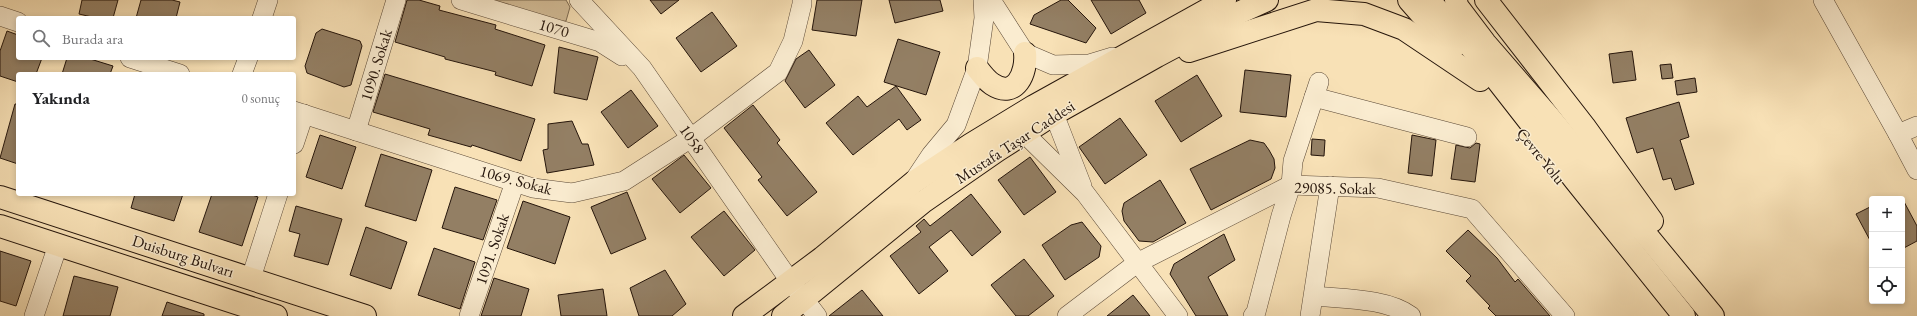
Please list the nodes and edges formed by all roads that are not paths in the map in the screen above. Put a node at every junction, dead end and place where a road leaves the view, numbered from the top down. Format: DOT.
graph roads {
  1 [pos="268,0"];
  2 [pos="396,0"];
  3 [pos="460,0"];
  4 [pos="579,0"];
  5 [pos="802,0"];
  6 [pos="983,0"];
  7 [pos="991,0"];
  8 [pos="1208,0"];
  9 [pos="1225,0"];
  10 [pos="1267,0"];
  11 [pos="1456,0"];
  12 [pos="1486,0"];
  13 [pos="1823,0"];
  14 [pos="1417,3"];
  15 [pos="0,16"];
  16 [pos="263,16"];
  17 [pos="16,21"];
  18 [pos="1167,32"];
  19 [pos="1025,53"];
  20 [pos="136,60"];
  21 [pos="247,60"];
  22 [pos="1131,62"];
  23 [pos="642,68"];
  24 [pos="977,68"];
  25 [pos="174,72"];
  26 [pos="243,72"];
  27 [pos="1480,80"];
  28 [pos="299,112"];
  29 [pos="1054,114"];
  30 [pos="1917,126"];
  31 [pos="296,131"];
  32 [pos="356,131"];
  33 [pos="1025,134"];
  34 [pos="1898,134"];
  35 [pos="1467,137"];
  36 [pos="691,138"];
  37 [pos="1917,170"];
  38 [pos="515,182"];
  39 [pos="910,185"];
  40 [pos="1291,185"];
  41 [pos="1330,186"];
  42 [pos="1085,193"];
  43 [pos="277,196"];
  44 [pos="0,197"];
  45 [pos="0,226"];
  46 [pos="58,245"];
  47 [pos="1137,263"];
  48 [pos="250,278"];
  49 [pos="796,289"];
  50 [pos="1314,296"];
  51 [pos="245,311"];
  52 [pos="1256,315"];
  53 [pos="34,316"];
  54 [pos="276,316"];
  55 [pos="365,316"];
  56 [pos="469,316"];
  57 [pos="744,316"];
  58 [pos="783,316"];
  59 [pos="817,316"];
  60 [pos="1067,316"];
  61 [pos="1178,316"];
  62 [pos="1310,316"];
  63 [pos="1411,316"];
  64 [pos="1565,316"];
  65 [pos="1668,316"];
  66 [pos="1684,316"];
  67 [pos="1713,316"];
  68 [pos="1724,316"];
  1 -- 16 [label="street"];
  2 -- 32 [label="street, 1090. Sokak"];
  3 -- 23 [label="street, 1070"];
  4 -- 23 [label="street, 1058"];
  5 -- 36 [label="street, 1069. Sokak"];
  6 -- 24 [label="street"];
  7 -- 19 [label="street"];
  8 -- 18 [label="main road"];
  9 -- 18 [label="main road, Mustafa Taşar Caddesi"];
  10 -- 22 [label="main road, Mustafa Taşar Caddesi"];
  11 -- 67 [label="main road"];
  12 -- 68 [label="main road"];
  13 -- 34 [label="street"];
  14 -- 27 [label="main road, Çevre Yolu"];
  14 -- 66 [label="main road"];
  15 -- 17 [label="street"];
  18 -- 22 [label="main road, Mustafa Taşar Caddesi"];
  19 -- 22 [label="street"];
  19 -- 24 [label="main road"];
  20 -- 25 [label="street"];
  21 -- 26 [label="street"];
  22 -- 27 [label="main road"];
  22 -- 29 [label="main road, Mustafa Taşar Caddesi"];
  22 -- 39 [label="main road, Mustafa Taşar Caddesi"];
  23 -- 36 [label="street, 1058"];
  24 -- 39 [label="street"];
  27 -- 65 [label="main road, Çevre Yolu"];
  28 -- 31 [label="street"];
  28 -- 32 [label="street, 1069. Sokak"];
  29 -- 33 [label="main road, Mustafa Taşar Caddesi"];
  29 -- 42 [label="street"];
  30 -- 34 [label="street"];
  32 -- 38 [label="street, 1069. Sokak"];
  33 -- 42 [label="street"];
  33 -- 49 [label="main road, Mustafa Taşar Caddesi"];
  34 -- 37 [label="street"];
  35 -- 40 [label="street"];
  36 -- 38 [label="street, 1069. Sokak"];
  36 -- 49 [label="street, 1058"];
  38 -- 56 [label="street, 1091. Sokak"];
  39 -- 49 [label="main road, Mustafa Taşar Caddesi"];
  40 -- 41 [label="street, 29085. Sokak"];
  40 -- 47 [label="street, 29085. Sokak"];
  40 -- 52 [label="street"];
  41 -- 50 [label="street"];
  41 -- 64 [label="street, 29085. Sokak"];
  42 -- 47 [label="street"];
  43 -- 48 [label="street"];
  44 -- 48 [label="main road, Duisburg Bulvarı"];
  45 -- 46 [label="main road, Duisburg Bulvarı"];
  46 -- 51 [label="main road, Duisburg Bulvarı"];
  46 -- 53 [label="street"];
  47 -- 60 [label="street, 29085. Sokak"];
  47 -- 61 [label="street"];
  48 -- 55 [label="main road, Duisburg Bulvarı"];
  49 -- 57 [label="main road, Mustafa Taşar Caddesi"];
  49 -- 58 [label="main road, Mustafa Taşar Caddesi"];
  49 -- 59 [label="street, 1058"];
  50 -- 62 [label="street"];
  50 -- 63 [label="street"];
  51 -- 54 [label="main road, Duisburg Bulvarı"];
}
